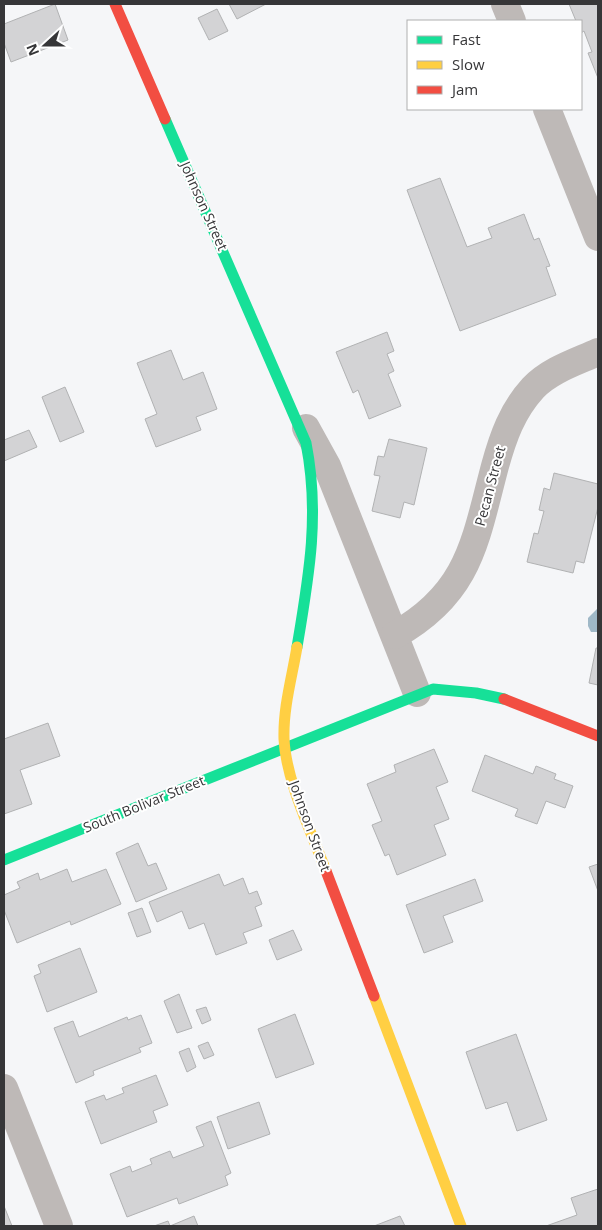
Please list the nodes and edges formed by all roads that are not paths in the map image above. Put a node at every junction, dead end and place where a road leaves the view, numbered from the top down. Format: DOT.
graph roads {
  1 [pos="115,4"];
  2 [pos="505,4"];
  3 [pos="512,20"];
  4 [pos="547,110"];
  5 [pos="598,237"];
  6 [pos="598,352"];
  7 [pos="292,408"];
  8 [pos="395,635"];
  9 [pos="417,694"];
  10 [pos="598,736"];
  11 [pos="285,748"];
  12 [pos="4,860"];
  13 [pos="4,1091"];
  14 [pos="59,1226"];
  15 [pos="461,1226"];
  1 -- 7 [label="street, Johnson Street"];
  2 -- 3 [label="street"];
  4 -- 5 [label="street"];
  6 -- 8 [label="street, Pecan Street"];
  7 -- 8 [label="street, Johnson Street"];
  7 -- 11 [label="street, Johnson Street"];
  8 -- 9 [label="street, Johnson Street"];
  9 -- 10 [label="street, South Bolivar Street"];
  9 -- 11 [label="street, South Bolivar Street"];
  11 -- 12 [label="street, South Bolivar Street"];
  11 -- 15 [label="street, Johnson Street"];
  13 -- 14 [label="street"];
}
